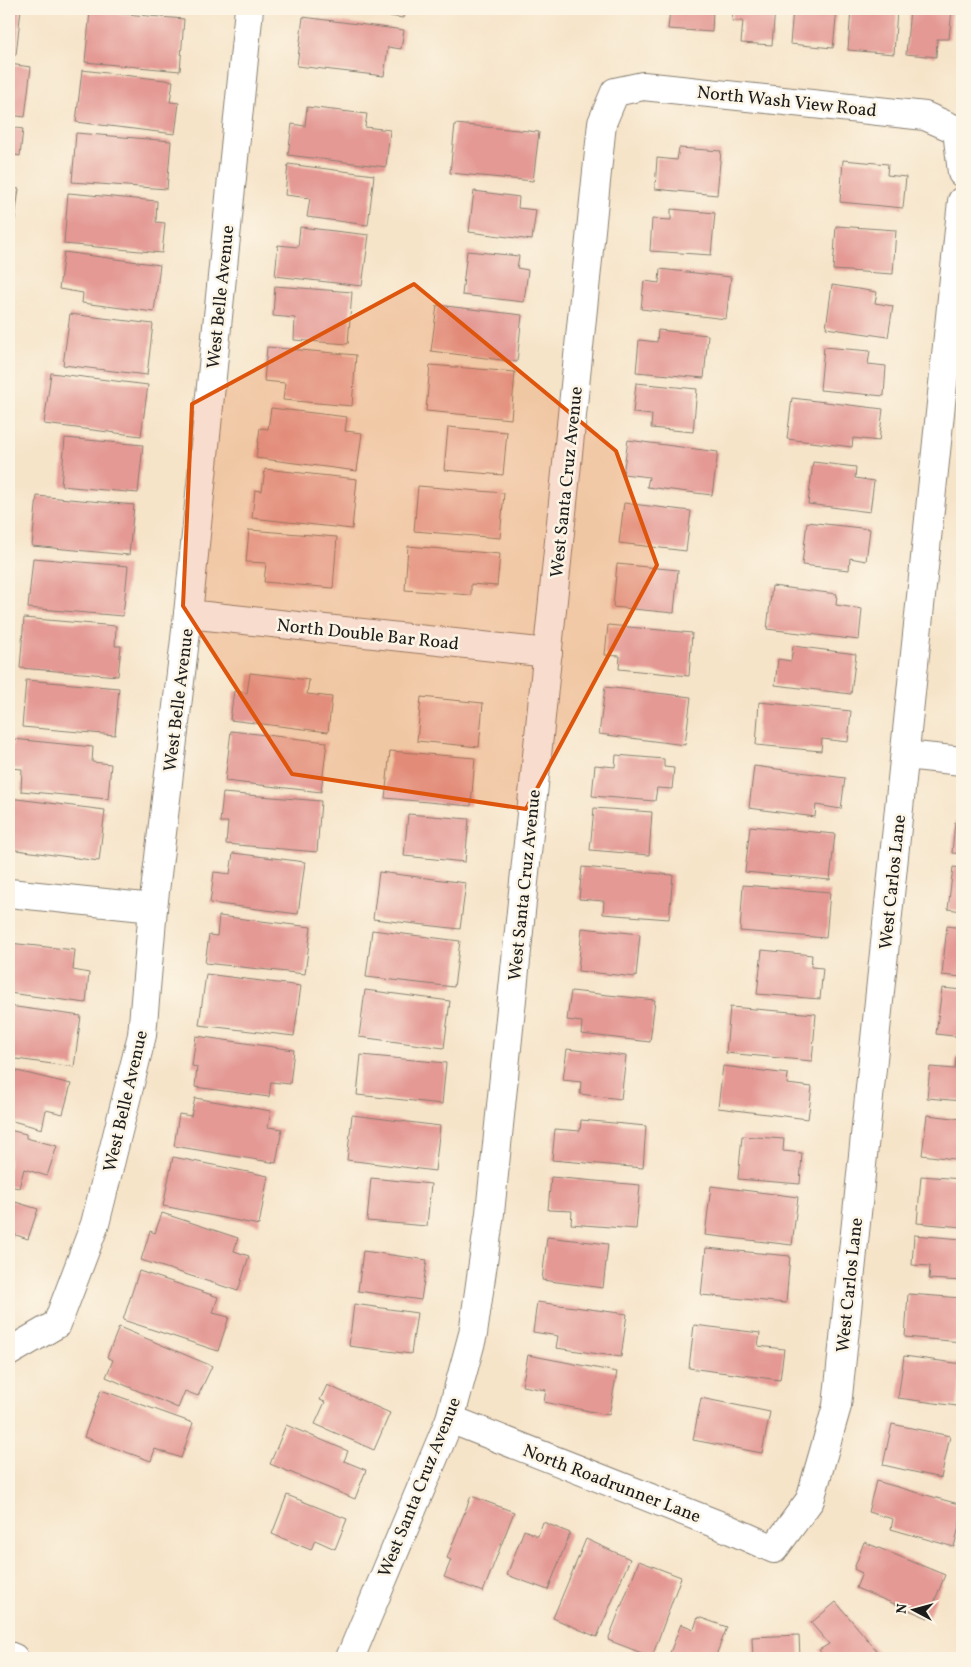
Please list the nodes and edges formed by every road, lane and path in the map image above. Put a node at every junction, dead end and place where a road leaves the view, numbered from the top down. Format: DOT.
graph roads {
  1 [pos="249,9"];
  2 [pos="615,92"];
  3 [pos="962,173"];
  4 [pos="962,201"];
  5 [pos="188,614"];
  6 [pos="548,653"];
  7 [pos="906,755"];
  8 [pos="962,761"];
  9 [pos="9,893"];
  10 [pos="153,908"];
  11 [pos="9,1352"];
  12 [pos="450,1419"];
  13 [pos="774,1549"];
  14 [pos="350,1658"];
  1 -- 5 [label="street, West Belle Avenue"];
  2 -- 3 [label="street, North Wash View Road"];
  2 -- 6 [label="street, West Santa Cruz Avenue"];
  4 -- 7 [label="street, West Carlos Lane"];
  5 -- 6 [label="street, North Double Bar Road"];
  5 -- 10 [label="street, West Belle Avenue"];
  6 -- 12 [label="street, West Santa Cruz Avenue"];
  7 -- 8 [label="street"];
  7 -- 13 [label="street, West Carlos Lane"];
  9 -- 10 [label="street"];
  10 -- 11 [label="street, West Belle Avenue"];
  12 -- 13 [label="street, North Roadrunner Lane"];
  12 -- 14 [label="street, West Santa Cruz Avenue"];
}
